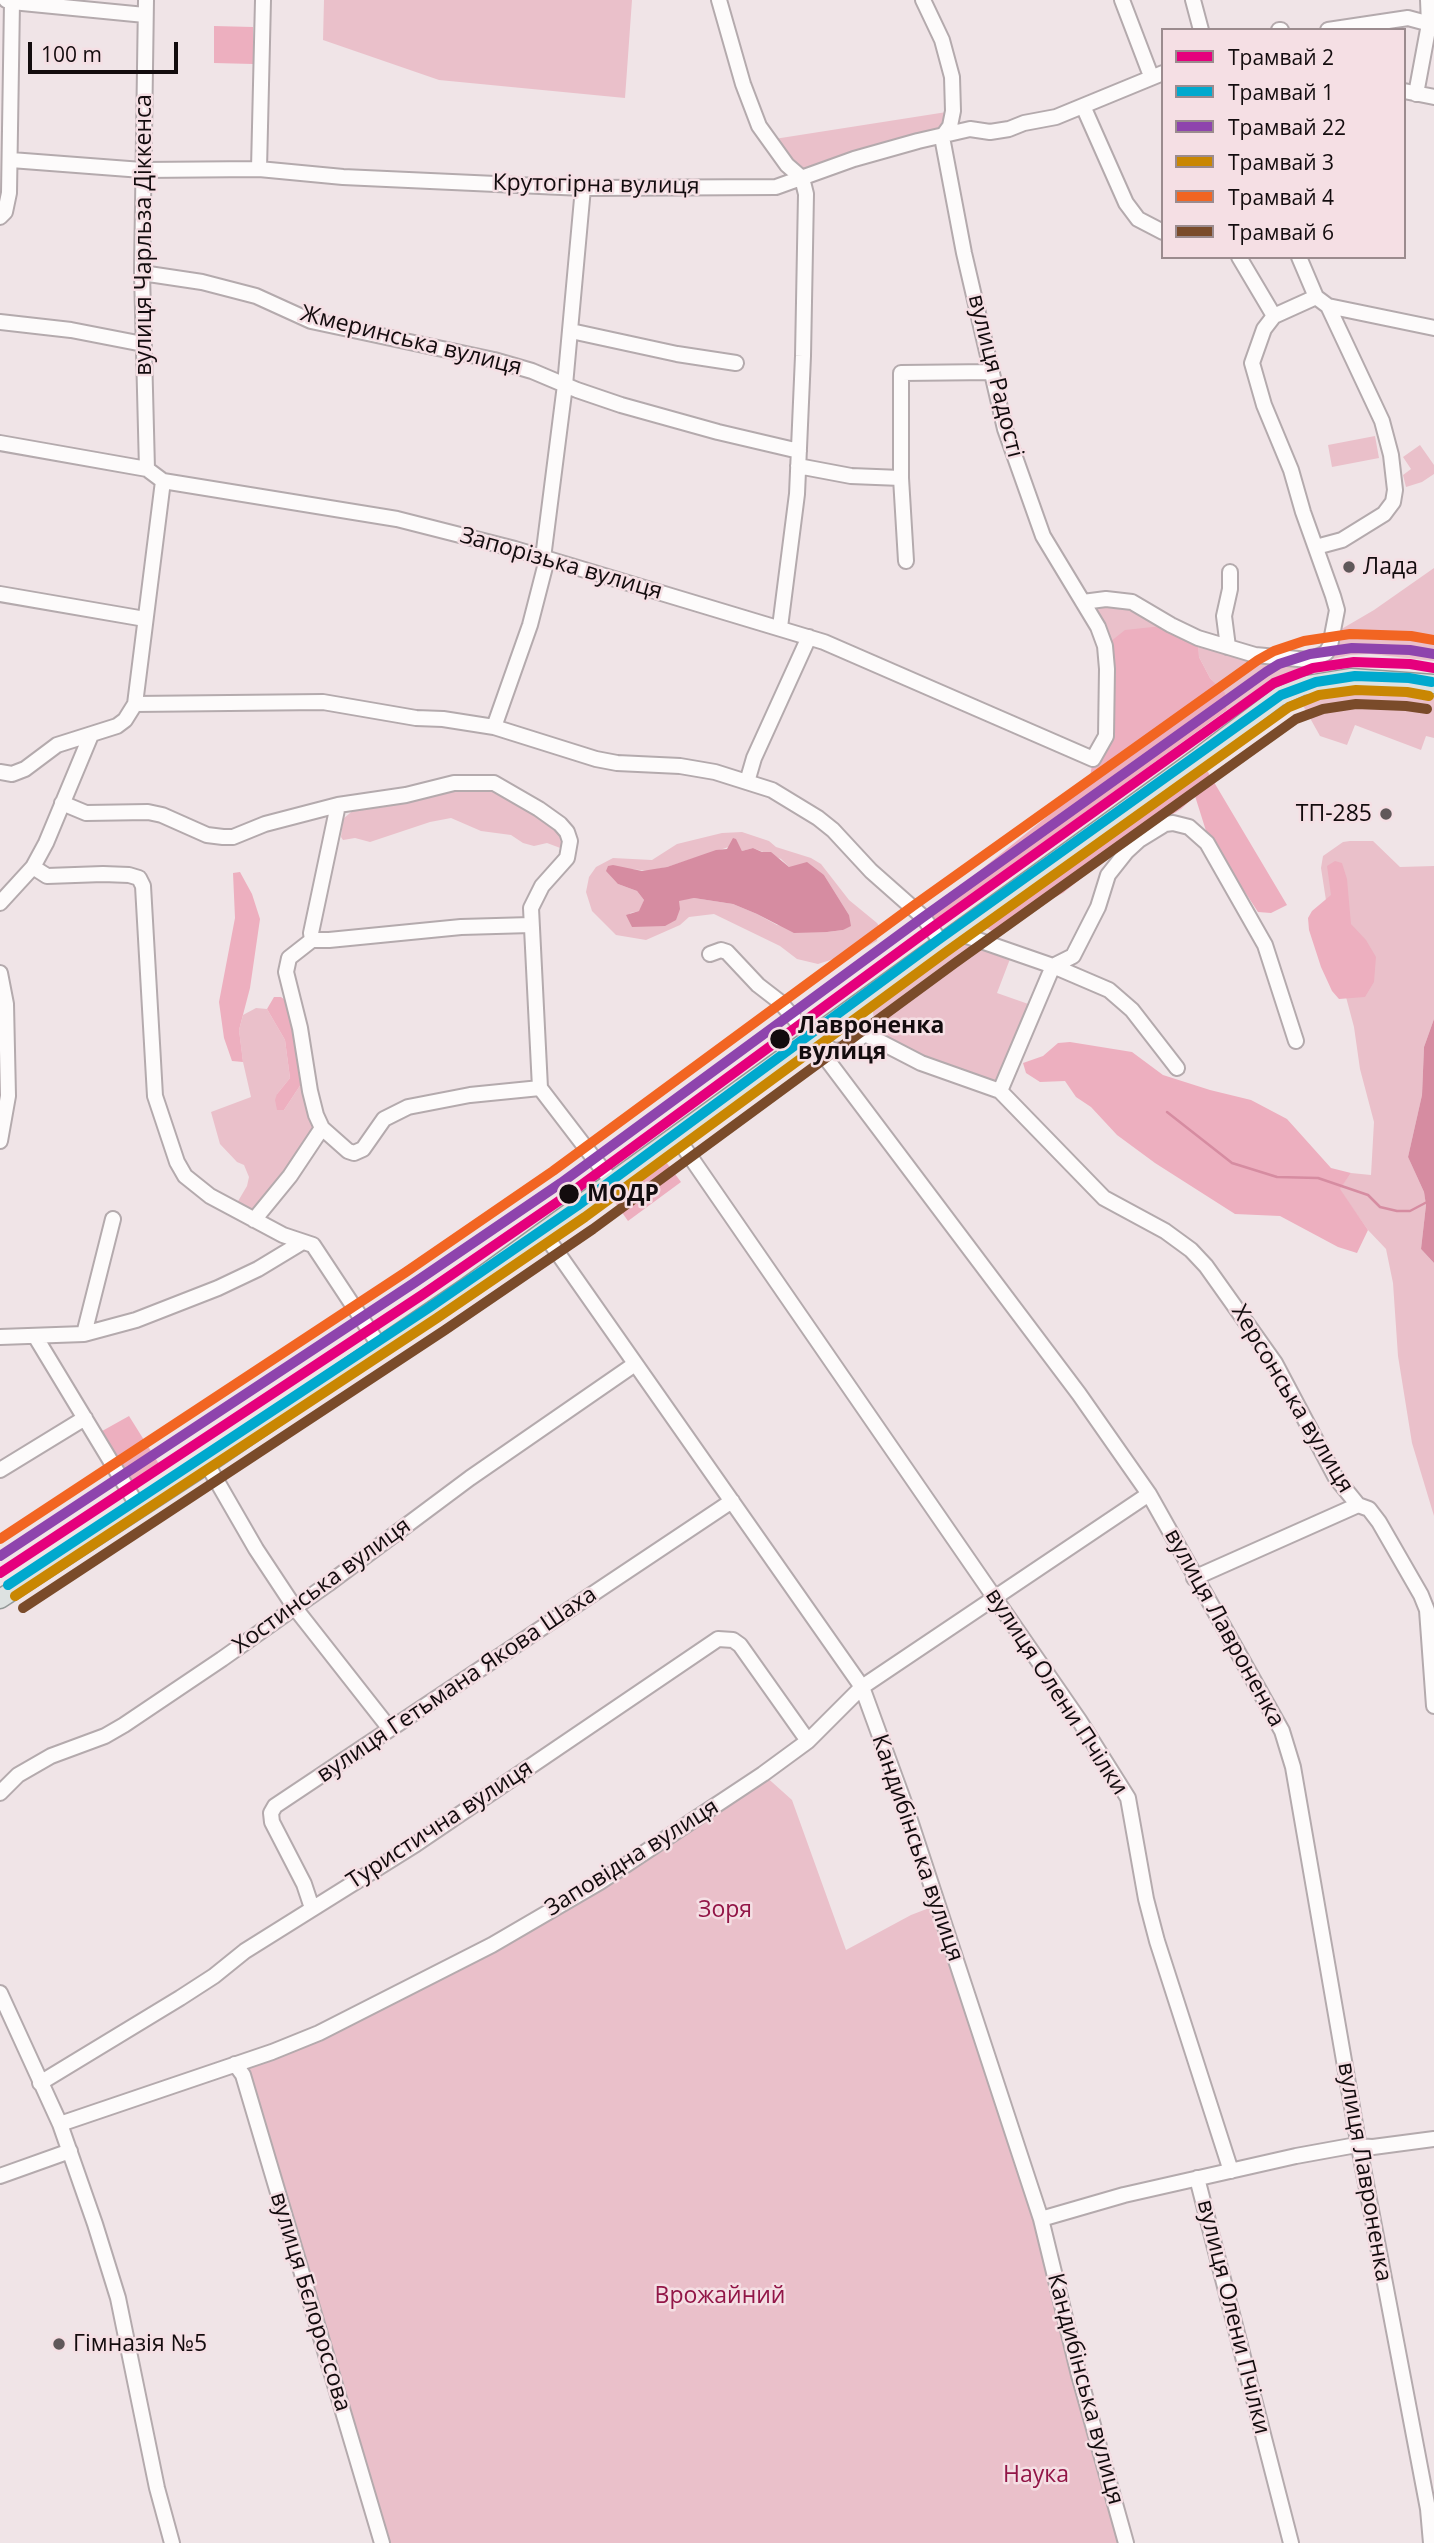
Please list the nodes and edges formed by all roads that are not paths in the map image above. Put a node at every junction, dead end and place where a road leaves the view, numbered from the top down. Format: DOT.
graph roads {
  1 [pos="263,0"];
  2 [pos="719,0"];
  3 [pos="923,0"];
  4 [pos="1122,0"];
  5 [pos="1193,0"];
  6 [pos="1428,0"];
  7 [pos="9,1"];
  8 [pos="145,7"];
  9 [pos="1432,24"];
  10 [pos="1200,28"];
  11 [pos="1341,28"];
  12 [pos="1157,75"];
  13 [pos="1410,92"];
  14 [pos="1434,97"];
  15 [pos="1083,106"];
  16 [pos="5,117"];
  17 [pos="942,136"];
  18 [pos="11,160"];
  19 [pos="259,169"];
  20 [pos="142,170"];
  21 [pos="802,178"];
  22 [pos="583,188"];
  23 [pos="0,218"];
  24 [pos="1161,231"];
  25 [pos="1240,259"];
  26 [pos="1300,259"];
  27 [pos="142,273"];
  28 [pos="1322,302"];
  29 [pos="1274,316"];
  30 [pos="0,323"];
  31 [pos="1434,328"];
  32 [pos="571,331"];
  33 [pos="143,344"];
  34 [pos="736,363"];
  35 [pos="992,372"];
  36 [pos="565,385"];
  37 [pos="0,443"];
  38 [pos="799,458"];
  39 [pos="147,469"];
  40 [pos="901,478"];
  41 [pos="163,481"];
  42 [pos="1316,547"];
  43 [pos="545,558"];
  44 [pos="906,561"];
  45 [pos="1230,572"];
  46 [pos="0,594"];
  47 [pos="1083,602"];
  48 [pos="145,619"];
  49 [pos="779,627"];
  50 [pos="809,637"];
  51 [pos="1228,647"];
  52 [pos="1434,684"];
  53 [pos="135,704"];
  54 [pos="494,727"];
  55 [pos="91,735"];
  56 [pos="1098,751"];
  57 [pos="0,772"];
  58 [pos="747,782"];
  59 [pos="62,803"];
  60 [pos="338,805"];
  61 [pos="33,867"];
  62 [pos="0,903"];
  63 [pos="531,925"];
  64 [pos="948,937"];
  65 [pos="312,940"];
  66 [pos="710,954"];
  67 [pos="1053,966"];
  68 [pos="0,973"];
  69 [pos="844,1013"];
  70 [pos="865,1034"];
  71 [pos="810,1037"];
  72 [pos="1296,1041"];
  73 [pos="1177,1068"];
  74 [pos="541,1088"];
  75 [pos="1000,1091"];
  76 [pos="322,1128"];
  77 [pos="676,1136"];
  78 [pos="0,1141"];
  79 [pos="612,1182"];
  80 [pos="113,1219"];
  81 [pos="254,1220"];
  82 [pos="543,1232"];
  83 [pos="301,1243"];
  84 [pos="84,1334"];
  85 [pos="35,1336"];
  86 [pos="0,1337"];
  87 [pos="381,1348"];
  88 [pos="635,1364"];
  89 [pos="85,1418"];
  90 [pos="207,1464"];
  91 [pos="0,1470"];
  92 [pos="1149,1494"];
  93 [pos="732,1501"];
  94 [pos="1358,1505"];
  95 [pos="139,1508"];
  96 [pos="1194,1578"];
  97 [pos="995,1598"];
  98 [pos="0,1599"];
  99 [pos="295,1608"];
  100 [pos="862,1687"];
  101 [pos="1434,1706"];
  102 [pos="390,1730"];
  103 [pos="808,1741"];
  104 [pos="0,1793"];
  105 [pos="312,1908"];
  106 [pos="0,1993"];
  107 [pos="235,2064"];
  108 [pos="40,2083"];
  109 [pos="60,2124"];
  110 [pos="1434,2138"];
  111 [pos="1359,2147"];
  112 [pos="70,2151"];
  113 [pos="1231,2171"];
  114 [pos="0,2176"];
  115 [pos="1197,2178"];
  116 [pos="1041,2219"];
  117 [pos="172,2543"];
  118 [pos="382,2543"];
  119 [pos="1126,2543"];
  120 [pos="1291,2543"];
  121 [pos="1431,2543"];
  1 -- 19 [label="street"];
  2 -- 21 [label="street"];
  3 -- 17 [label="street"];
  4 -- 12 [label="street"];
  5 -- 10 [label="street"];
  6 -- 9 [label="street"];
  7 -- 8 [label="street"];
  7 -- 16 [label="street"];
  8 -- 20 [label="street, вулиця Чарльза Діккенса"];
  9 -- 11 [label="street"];
  9 -- 13 [label="street"];
  12 -- 15 [label="street, Крутогірна вулиця"];
  13 -- 14 [label="street"];
  15 -- 17 [label="street, Крутогірна вулиця"];
  15 -- 24 [label="street"];
  16 -- 18 [label="street"];
  17 -- 21 [label="street, Крутогірна вулиця"];
  17 -- 35 [label="street, вулиця Радості"];
  18 -- 20 [label="street, Крутогірна вулиця"];
  18 -- 23 [label="street"];
  19 -- 20 [label="street, Крутогірна вулиця"];
  19 -- 22 [label="street, Крутогірна вулиця"];
  20 -- 27 [label="street, вулиця Чарльза Діккенса"];
  21 -- 22 [label="street, Крутогірна вулиця"];
  21 -- 38 [label="street"];
  22 -- 32 [label="street"];
  25 -- 29 [label="street"];
  26 -- 28 [label="street"];
  27 -- 33 [label="street, вулиця Чарльза Діккенса"];
  27 -- 36 [label="street, Жмеринська вулиця"];
  28 -- 29 [label="street"];
  28 -- 31 [label="street"];
  28 -- 42 [label="street"];
  29 -- 42 [label="street"];
  30 -- 33 [label="street"];
  32 -- 34 [label="street"];
  32 -- 36 [label="street"];
  33 -- 39 [label="street, вулиця Чарльза Діккенса"];
  35 -- 40 [label="street"];
  35 -- 47 [label="street, вулиця Радості"];
  36 -- 38 [label="street, Жмеринська вулиця"];
  36 -- 43 [label="street"];
  37 -- 39 [label="street, Запорізька вулиця"];
  38 -- 40 [label="street, Жмеринська вулиця"];
  38 -- 49 [label="street"];
  39 -- 41 [label="street, Запорізька вулиця"];
  40 -- 44 [label="street"];
  41 -- 43 [label="street, Запорізька вулиця"];
  41 -- 48 [label="street"];
  42 -- 51 [label="street"];
  43 -- 49 [label="street, Запорізька вулиця"];
  43 -- 54 [label="street"];
  45 -- 51 [label="street"];
  46 -- 48 [label="street"];
  47 -- 51 [label="street"];
  47 -- 56 [label="street, вулиця Радості"];
  48 -- 53 [label="street"];
  49 -- 50 [label="street, Запорізька вулиця"];
  50 -- 56 [label="street, Запорізька вулиця"];
  50 -- 58 [label="street"];
  52 -- 64 [label="main road"];
  53 -- 54 [label="street"];
  53 -- 55 [label="street"];
  54 -- 58 [label="street"];
  55 -- 57 [label="street"];
  55 -- 59 [label="street"];
  58 -- 64 [label="street"];
  59 -- 60 [label="street"];
  59 -- 61 [label="street"];
  60 -- 63 [label="street"];
  60 -- 65 [label="street"];
  61 -- 62 [label="street"];
  61 -- 81 [label="street"];
  63 -- 65 [label="street"];
  63 -- 74 [label="street"];
  64 -- 67 [label="street"];
  64 -- 69 [label="main road"];
  65 -- 76 [label="street"];
  66 -- 71 [label="street, вулиця Лавроненка"];
  67 -- 72 [label="street"];
  67 -- 73 [label="street"];
  67 -- 75 [label="street"];
  68 -- 78 [label="street"];
  69 -- 70 [label="street, Херсонська вулиця"];
  69 -- 71 [label="main road"];
  70 -- 71 [label="street"];
  70 -- 75 [label="street, Херсонська вулиця"];
  71 -- 77 [label="main road"];
  71 -- 92 [label="street, вулиця Лавроненка"];
  74 -- 76 [label="street"];
  74 -- 79 [label="street"];
  75 -- 94 [label="street, Херсонська вулиця"];
  76 -- 81 [label="street"];
  77 -- 79 [label="main road"];
  77 -- 97 [label="street, вулиця Олени Пчілки"];
  79 -- 82 [label="main road"];
  80 -- 84 [label="street"];
  81 -- 83 [label="street"];
  82 -- 87 [label="main road"];
  82 -- 88 [label="street, Кандибінська вулиця"];
  83 -- 84 [label="street"];
  83 -- 87 [label="street"];
  84 -- 85 [label="street"];
  85 -- 86 [label="street"];
  85 -- 89 [label="street"];
  87 -- 90 [label="main road"];
  88 -- 93 [label="street, Кандибінська вулиця"];
  88 -- 99 [label="street, Хостинська вулиця"];
  89 -- 91 [label="street"];
  89 -- 95 [label="street"];
  90 -- 95 [label="main road"];
  90 -- 99 [label="street"];
  92 -- 96 [label="street, вулиця Лавроненка"];
  92 -- 97 [label="street, Заповідна вулиця"];
  93 -- 100 [label="street, Кандибінська вулиця"];
  93 -- 102 [label="street, вулиця Гетьмана Якова Шаха"];
  94 -- 96 [label="street"];
  94 -- 101 [label="street, Херсонська вулиця"];
  95 -- 98 [label="main road"];
  96 -- 111 [label="street, вулиця Лавроненка"];
  97 -- 100 [label="street, Заповідна вулиця"];
  97 -- 113 [label="street, вулиця Олени Пчілки"];
  99 -- 102 [label="street"];
  99 -- 104 [label="street, Хостинська вулиця"];
  100 -- 103 [label="street, Заповідна вулиця"];
  100 -- 116 [label="street, Кандибінська вулиця"];
  102 -- 105 [label="street, вулиця Гетьмана Якова Шаха"];
  103 -- 105 [label="street, Туристична вулиця"];
  103 -- 107 [label="street, Заповідна вулиця"];
  105 -- 108 [label="street, Туристична вулиця"];
  106 -- 108 [label="street"];
  107 -- 109 [label="street, Заповідна вулиця"];
  107 -- 118 [label="street, вулиця Бєлороссова"];
  108 -- 109 [label="street"];
  109 -- 112 [label="street"];
  110 -- 111 [label="street"];
  111 -- 113 [label="street"];
  111 -- 121 [label="street, вулиця Лавроненка"];
  112 -- 114 [label="street"];
  112 -- 117 [label="street"];
  113 -- 115 [label="street, вулиця Олени Пчілки"];
  115 -- 116 [label="street"];
  115 -- 120 [label="street, вулиця Олени Пчілки"];
  116 -- 119 [label="street, Кандибінська вулиця"];
}
